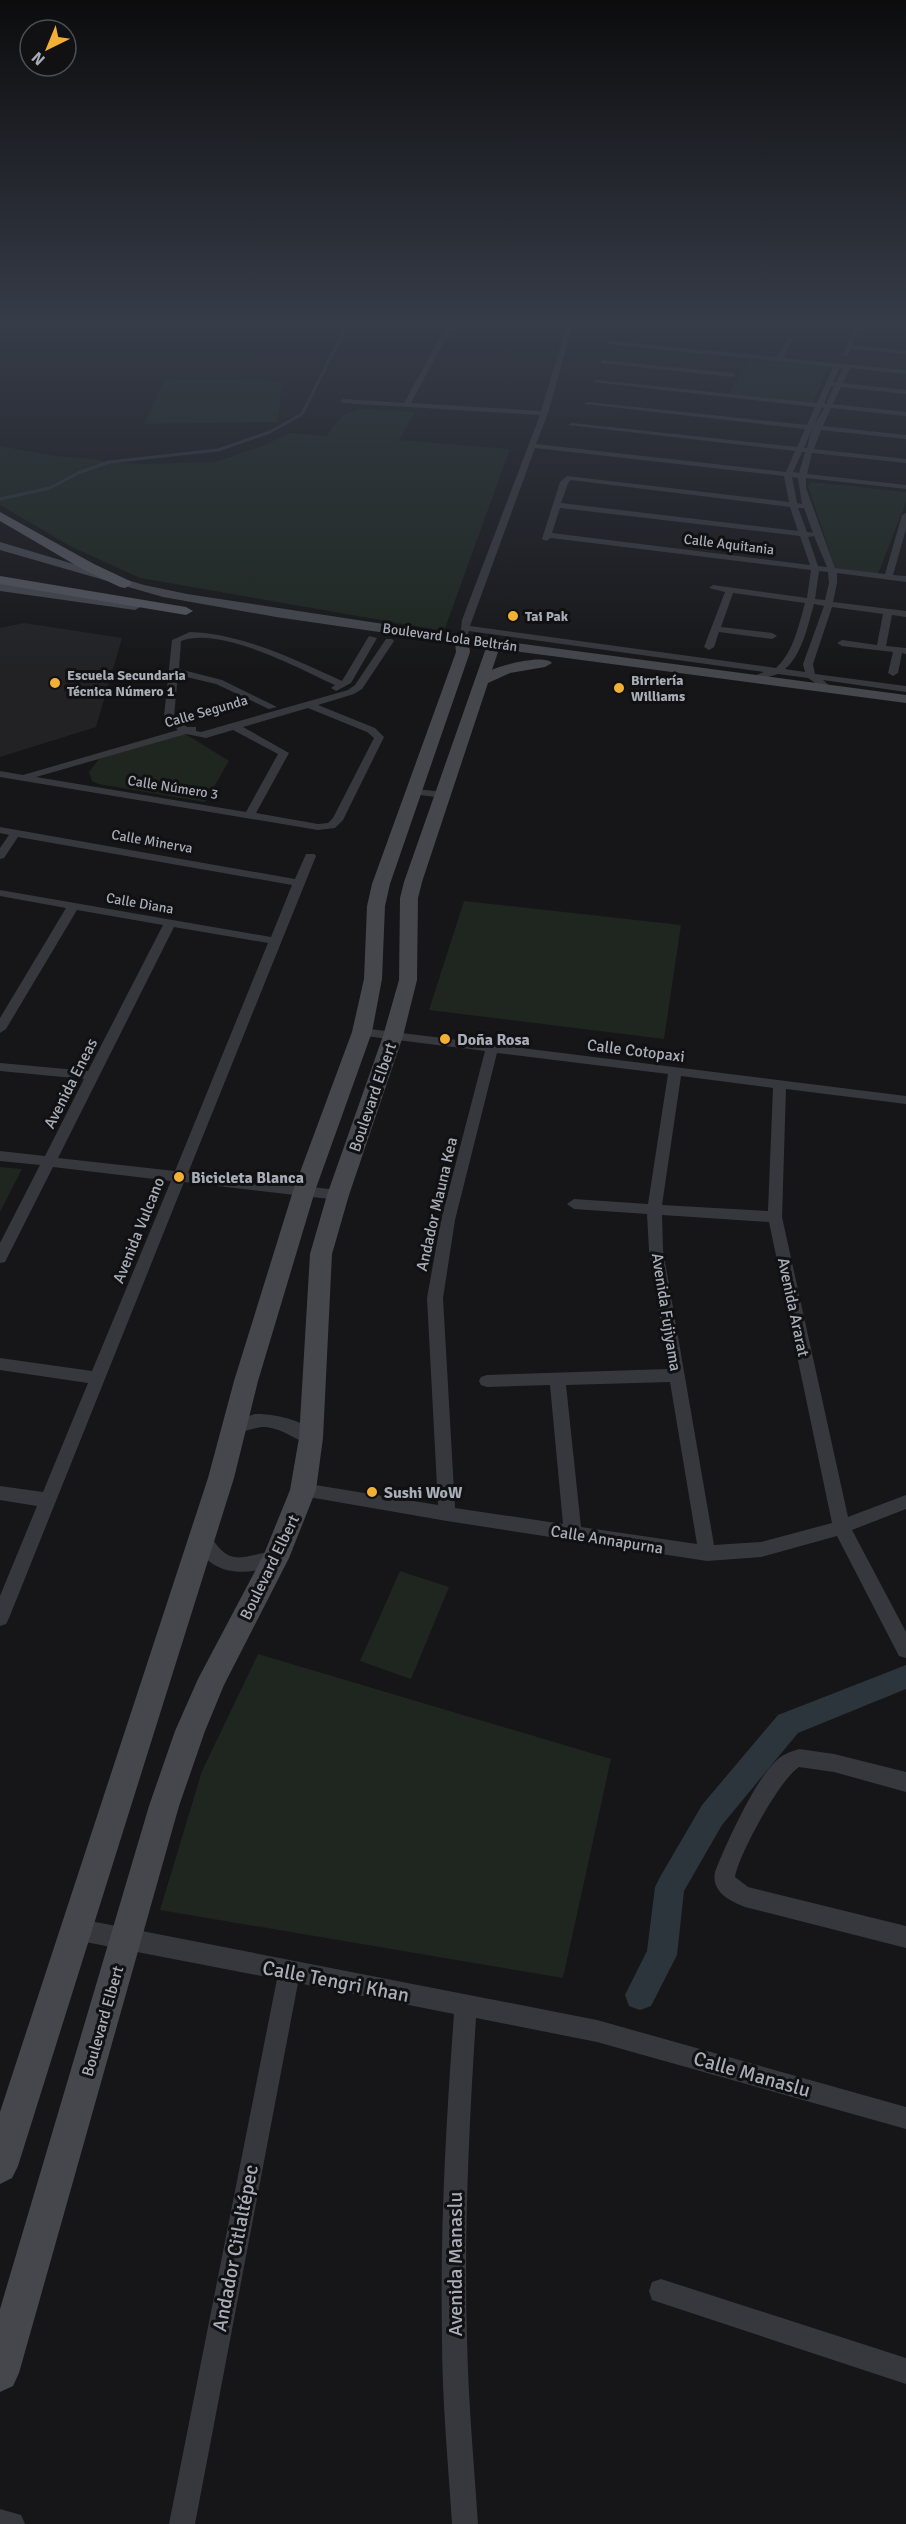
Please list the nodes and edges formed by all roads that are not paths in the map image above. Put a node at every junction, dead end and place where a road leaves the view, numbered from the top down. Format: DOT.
graph roads {
  1 [pos="534,439"];
  2 [pos="697,439"];
  3 [pos="803,439"];
  4 [pos="815,439"];
  5 [pos="531,446"];
  6 [pos="798,450"];
  7 [pos="810,451"];
  8 [pos="906,461"];
  9 [pos="788,476"];
  10 [pos="802,477"];
  11 [pos="906,487"];
  12 [pos="556,505"];
  13 [pos="793,505"];
  14 [pos="809,507"];
  15 [pos="0,516"];
  16 [pos="906,516"];
  17 [pos="804,535"];
  18 [pos="820,536"];
  19 [pos="902,545"];
  20 [pos="0,546"];
  21 [pos="815,568"];
  22 [pos="832,570"];
  23 [pos="888,577"];
  24 [pos="906,579"];
  25 [pos="0,580"];
  26 [pos="125,584"];
  27 [pos="0,587"];
  28 [pos="713,588"];
  29 [pos="730,591"];
  30 [pos="810,602"];
  31 [pos="828,604"];
  32 [pos="186,611"];
  33 [pos="888,612"];
  34 [pos="906,614"];
  35 [pos="717,629"];
  36 [pos="772,636"];
  37 [pos="372,638"];
  38 [pos="464,640"];
  39 [pos="389,641"];
  40 [pos="842,642"];
  41 [pos="710,647"];
  42 [pos="880,648"];
  43 [pos="492,649"];
  44 [pos="794,650"];
  45 [pos="902,650"];
  46 [pos="814,651"];
  47 [pos="545,663"];
  48 [pos="174,671"];
  49 [pos="778,671"];
  50 [pos="893,673"];
  51 [pos="812,676"];
  52 [pos="754,678"];
  53 [pos="481,681"];
  54 [pos="343,685"];
  55 [pos="827,688"];
  56 [pos="906,689"];
  57 [pos="797,699"];
  58 [pos="906,699"];
  59 [pos="309,705"];
  60 [pos="272,707"];
  61 [pos="236,727"];
  62 [pos="187,730"];
  63 [pos="91,757"];
  64 [pos="0,774"];
  65 [pos="22,778"];
  66 [pos="78,787"];
  67 [pos="415,792"];
  68 [pos="444,795"];
  69 [pos="249,814"];
  70 [pos="0,830"];
  71 [pos="16,832"];
  72 [pos="0,856"];
  73 [pos="310,856"];
  74 [pos="299,883"];
  75 [pos="0,892"];
  76 [pos="73,906"];
  77 [pos="170,923"];
  78 [pos="275,941"];
  79 [pos="0,1029"];
  80 [pos="362,1032"];
  81 [pos="393,1036"];
  82 [pos="492,1048"];
  83 [pos="0,1067"];
  84 [pos="675,1071"];
  85 [pos="92,1076"];
  86 [pos="780,1084"];
  87 [pos="906,1100"];
  88 [pos="0,1156"];
  89 [pos="49,1162"];
  90 [pos="179,1177"];
  91 [pos="304,1191"];
  92 [pos="338,1196"];
  93 [pos="574,1204"];
  94 [pos="654,1209"];
  95 [pos="775,1217"];
  96 [pos="0,1258"];
  97 [pos="0,1364"];
  98 [pos="677,1375"];
  99 [pos="557,1377"];
  100 [pos="97,1378"];
  101 [pos="487,1381"];
  102 [pos="235,1427"];
  103 [pos="311,1438"];
  104 [pos="303,1490"];
  105 [pos="0,1493"];
  106 [pos="48,1500"];
  107 [pos="906,1502"];
  108 [pos="447,1514"];
  109 [pos="841,1526"];
  110 [pos="573,1533"];
  111 [pos="200,1538"];
  112 [pos="707,1553"];
  113 [pos="276,1558"];
  114 [pos="0,1618"];
  115 [pos="906,1650"];
  116 [pos="906,1782"];
  117 [pos="75,1929"];
  118 [pos="906,1937"];
  119 [pos="126,1938"];
  120 [pos="289,1972"];
  121 [pos="466,2005"];
  122 [pos="597,2031"];
  123 [pos="906,2118"];
  124 [pos="0,2166"];
  125 [pos="661,2291"];
  126 [pos="906,2371"];
  127 [pos="0,2373"];
  128 [pos="0,2522"];
  129 [pos="12,2524"];
  130 [pos="182,2524"];
  131 [pos="465,2524"];
  1 -- 5 [label="street"];
  2 -- 6 [label="street"];
  3 -- 6 [label="street"];
  4 -- 7 [label="street"];
  5 -- 9 [label="street"];
  5 -- 38 [label="street"];
  6 -- 7 [label="street"];
  6 -- 9 [label="street"];
  7 -- 8 [label="street"];
  7 -- 10 [label="street"];
  9 -- 10 [label="street"];
  9 -- 13 [label="street"];
  10 -- 11 [label="street"];
  10 -- 14 [label="street"];
  12 -- 13 [label="street"];
  12 -- 17 [label="street"];
  12 -- 21 [label="street, Calle Aquitania"];
  13 -- 14 [label="street"];
  13 -- 17 [label="street"];
  14 -- 18 [label="street"];
  15 -- 26 [label="main road"];
  16 -- 19 [label="street"];
  17 -- 18 [label="street"];
  17 -- 21 [label="street"];
  18 -- 22 [label="street"];
  19 -- 23 [label="street"];
  20 -- 26 [label="street, Boulevard Lola Beltrán"];
  21 -- 22 [label="street, Calle Aquitania"];
  21 -- 30 [label="street"];
  22 -- 23 [label="street, Calle Aquitania"];
  22 -- 31 [label="street"];
  23 -- 24 [label="street, Calle Aquitania"];
  25 -- 32 [label="main road"];
  26 -- 38 [label="street, Boulevard Lola Beltrán"];
  27 -- 32 [label="street, Boulevard Lola Beltrán"];
  28 -- 29 [label="street"];
  29 -- 30 [label="street"];
  29 -- 35 [label="street"];
  30 -- 31 [label="street"];
  30 -- 44 [label="street"];
  31 -- 33 [label="street"];
  31 -- 46 [label="street"];
  32 -- 37 [label="street, Boulevard Lola Beltrán"];
  33 -- 34 [label="street"];
  33 -- 42 [label="street"];
  35 -- 36 [label="street"];
  35 -- 41 [label="street"];
  37 -- 39 [label="street, Boulevard Lola Beltrán"];
  37 -- 54 [label="street"];
  38 -- 39 [label="street, Boulevard Lola Beltrán"];
  38 -- 43 [label="street, Boulevard Lola Beltrán"];
  38 -- 49 [label="street"];
  38 -- 67 [label="street, Boulevard Elbert"];
  39 -- 59 [label="street, Calle Segunda"];
  40 -- 42 [label="street"];
  42 -- 45 [label="street"];
  43 -- 47 [label="street, Boulevard Lola Beltrán"];
  43 -- 52 [label="street, Boulevard Lola Beltrán"];
  43 -- 53 [label="street, Boulevard Elbert"];
  44 -- 46 [label="street"];
  44 -- 49 [label="street"];
  45 -- 50 [label="street"];
  46 -- 51 [label="street"];
  47 -- 53 [label="street"];
  47 -- 57 [label="street, Boulevard Lola Beltrán"];
  48 -- 54 [label="street"];
  48 -- 60 [label="street"];
  48 -- 62 [label="street"];
  49 -- 51 [label="street"];
  49 -- 52 [label="street"];
  51 -- 55 [label="street"];
  51 -- 56 [label="street"];
  52 -- 55 [label="street, Boulevard Lola Beltrán"];
  53 -- 68 [label="street, Boulevard Elbert"];
  54 -- 60 [label="street, Calle Segunda"];
  55 -- 58 [label="street, Boulevard Lola Beltrán"];
  59 -- 61 [label="street, Calle Segunda"];
  59 -- 69 [label="street, Calle Número 3"];
  60 -- 62 [label="street, Calle Segunda"];
  61 -- 62 [label="street, Calle Segunda"];
  61 -- 69 [label="street"];
  62 -- 63 [label="street, Calle Segunda"];
  63 -- 65 [label="street, Calle Segunda"];
  63 -- 66 [label="street"];
  64 -- 65 [label="street, Calle Número 3"];
  65 -- 66 [label="street, Calle Número 3"];
  66 -- 69 [label="street, Calle Número 3"];
  67 -- 68 [label="street"];
  67 -- 80 [label="street, Boulevard Elbert"];
  68 -- 81 [label="street, Boulevard Elbert"];
  70 -- 71 [label="street, Calle Minerva"];
  71 -- 72 [label="street"];
  71 -- 74 [label="street, Calle Minerva"];
  73 -- 74 [label="street, Avenida Vulcano"];
  74 -- 78 [label="street, Avenida Vulcano"];
  75 -- 76 [label="street, Calle Diana"];
  76 -- 77 [label="street, Calle Diana"];
  76 -- 79 [label="street"];
  77 -- 78 [label="street, Calle Diana"];
  77 -- 85 [label="street, Avenida Eneas"];
  78 -- 90 [label="street, Avenida Vulcano"];
  80 -- 81 [label="street, Calle Cotopaxi"];
  80 -- 91 [label="street, Boulevard Elbert"];
  81 -- 82 [label="street, Calle Cotopaxi"];
  81 -- 92 [label="street, Boulevard Elbert"];
  82 -- 84 [label="street, Calle Cotopaxi"];
  82 -- 108 [label="street, Andador Mauna Kea"];
  83 -- 85 [label="street"];
  84 -- 86 [label="street, Calle Cotopaxi"];
  84 -- 94 [label="street, Avenida Fujiyama"];
  85 -- 89 [label="street, Avenida Eneas"];
  86 -- 87 [label="street, Calle Cotopaxi"];
  86 -- 95 [label="street, Avenida Ararat"];
  88 -- 89 [label="street"];
  89 -- 90 [label="street"];
  89 -- 96 [label="street, Avenida Eneas"];
  90 -- 91 [label="street"];
  90 -- 100 [label="street, Avenida Vulcano"];
  91 -- 92 [label="street"];
  91 -- 102 [label="street, Boulevard Elbert"];
  92 -- 103 [label="street, Boulevard Elbert"];
  93 -- 94 [label="street"];
  94 -- 95 [label="street"];
  94 -- 98 [label="street, Avenida Fujiyama"];
  95 -- 109 [label="street, Avenida Ararat"];
  97 -- 100 [label="street"];
  98 -- 99 [label="street"];
  98 -- 112 [label="street, Avenida Fujiyama"];
  99 -- 101 [label="street"];
  99 -- 110 [label="street"];
  100 -- 106 [label="street, Avenida Vulcano"];
  102 -- 103 [label="street"];
  102 -- 111 [label="street, Boulevard Elbert"];
  103 -- 104 [label="street, Boulevard Elbert"];
  104 -- 108 [label="street, Calle Annapurna"];
  104 -- 113 [label="street, Boulevard Elbert"];
  105 -- 106 [label="street"];
  106 -- 114 [label="street, Avenida Vulcano"];
  107 -- 109 [label="street, Calle Annapurna"];
  108 -- 110 [label="street, Calle Annapurna"];
  109 -- 112 [label="street, Calle Annapurna"];
  109 -- 115 [label="street, Avenida Ararat"];
  110 -- 112 [label="street, Calle Annapurna"];
  111 -- 113 [label="street"];
  111 -- 117 [label="street, Boulevard Elbert"];
  113 -- 119 [label="street, Boulevard Elbert"];
  116 -- 118 [label="street"];
  117 -- 119 [label="street, Calle Tengri Khan"];
  117 -- 124 [label="street, Boulevard Elbert"];
  119 -- 120 [label="street, Calle Tengri Khan"];
  119 -- 127 [label="street, Boulevard Elbert"];
  120 -- 121 [label="street, Calle Tengri Khan"];
  120 -- 130 [label="street, Andador Citlaltépec"];
  121 -- 122 [label="street, Calle Tengri Khan"];
  121 -- 131 [label="street, Avenida Manaslu"];
  122 -- 123 [label="street, Calle Manaslu"];
  125 -- 126 [label="street"];
  128 -- 129 [label="street"];
}
